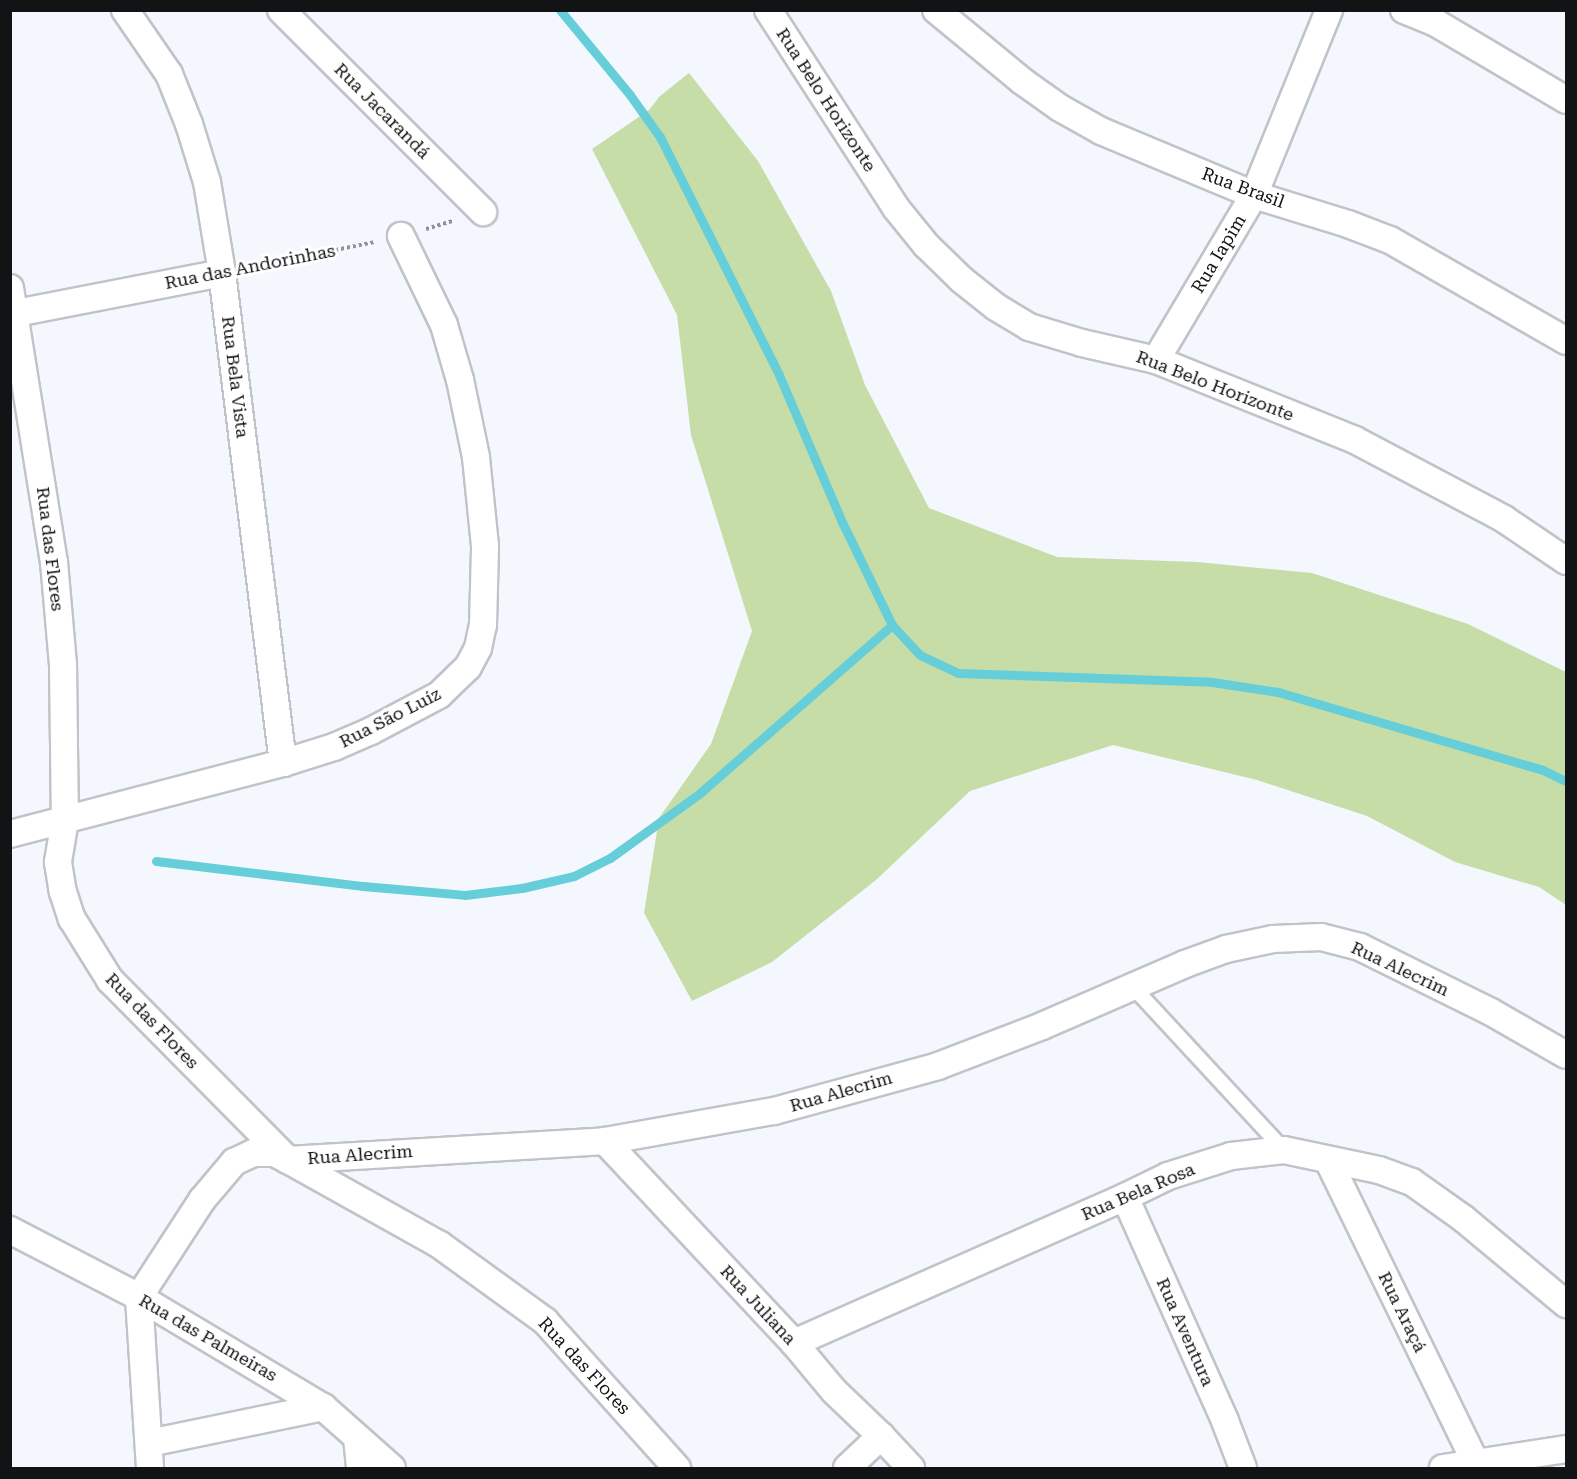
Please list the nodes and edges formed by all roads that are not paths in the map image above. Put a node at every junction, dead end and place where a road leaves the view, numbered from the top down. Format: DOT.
graph roads {
  1 [pos="125,10"];
  2 [pos="281,10"];
  3 [pos="768,10"];
  4 [pos="936,10"];
  5 [pos="1329,10"];
  6 [pos="1404,10"];
  7 [pos="1566,100"];
  8 [pos="1254,195"];
  9 [pos="483,212"];
  10 [pos="401,236"];
  11 [pos="222,273"];
  12 [pos="10,288"];
  13 [pos="16,313"];
  14 [pos="1566,341"];
  15 [pos="1156,360"];
  16 [pos="1566,561"];
  17 [pos="283,763"];
  18 [pos="65,820"];
  19 [pos="10,834"];
  20 [pos="1133,987"];
  21 [pos="1566,1055"];
  22 [pos="605,1141"];
  23 [pos="1284,1150"];
  24 [pos="288,1160"];
  25 [pos="1328,1160"];
  26 [pos="1125,1197"];
  27 [pos="10,1230"];
  28 [pos="139,1297"];
  29 [pos="1566,1304"];
  30 [pos="794,1343"];
  31 [pos="323,1407"];
  32 [pos="882,1436"];
  33 [pos="357,1438"];
  34 [pos="149,1443"];
  35 [pos="1566,1449"];
  36 [pos="1476,1463"];
  37 [pos="150,1468"];
  38 [pos="360,1468"];
  39 [pos="392,1468"];
  40 [pos="677,1468"];
  41 [pos="847,1468"];
  42 [pos="911,1468"];
  43 [pos="1243,1468"];
  44 [pos="1443,1468"];
  1 -- 11 [label="street, Rua Bela Vista"];
  2 -- 9 [label="street, Rua Jacarandá"];
  3 -- 15 [label="street, Rua Belo Horizonte"];
  4 -- 8 [label="street, Rua Brasil"];
  5 -- 8 [label="street, Rua Iapim"];
  6 -- 7 [label="street"];
  8 -- 14 [label="street, Rua Brasil"];
  8 -- 15 [label="street, Rua Iapim"];
  10 -- 17 [label="street, Rua São Luíz"];
  11 -- 13 [label="street, Rua das Andorinhas"];
  11 -- 17 [label="street, Rua Bela Vista"];
  12 -- 13 [label="street, Rua das Flores"];
  13 -- 18 [label="street, Rua das Flores"];
  15 -- 16 [label="street, Rua Belo Horizonte"];
  17 -- 18 [label="street, Rua São Luíz"];
  18 -- 19 [label="street, Rua São Luíz"];
  18 -- 24 [label="street, Rua das Flores"];
  20 -- 21 [label="street, Rua Alecrim"];
  20 -- 22 [label="street, Rua Alecrim"];
  20 -- 23 [label="lane"];
  22 -- 24 [label="street, Rua Alecrim"];
  22 -- 30 [label="street, Rua Juliana"];
  23 -- 25 [label="street, Rua Bela Rosa"];
  23 -- 26 [label="street, Rua Bela Rosa"];
  24 -- 28 [label="street, Rua Alecrim"];
  24 -- 40 [label="street, Rua das Flores"];
  25 -- 29 [label="street, Rua Bela Rosa"];
  25 -- 36 [label="street, Rua Araçá"];
  26 -- 30 [label="street, Rua Bela Rosa"];
  26 -- 43 [label="street, Rua Aventura"];
  27 -- 28 [label="street, Rua das Palmeiras"];
  28 -- 31 [label="street, Rua das Palmeiras"];
  28 -- 34 [label="street"];
  30 -- 32 [label="street, Rua Juliana"];
  31 -- 33 [label="street, Rua das Palmeiras"];
  31 -- 34 [label="street"];
  32 -- 41 [label="street"];
  32 -- 42 [label="street, Rua Juliana"];
  33 -- 38 [label="street"];
  33 -- 39 [label="street, Rua das Palmeiras"];
  34 -- 37 [label="street"];
  35 -- 36 [label="street"];
  36 -- 44 [label="street"];
}
